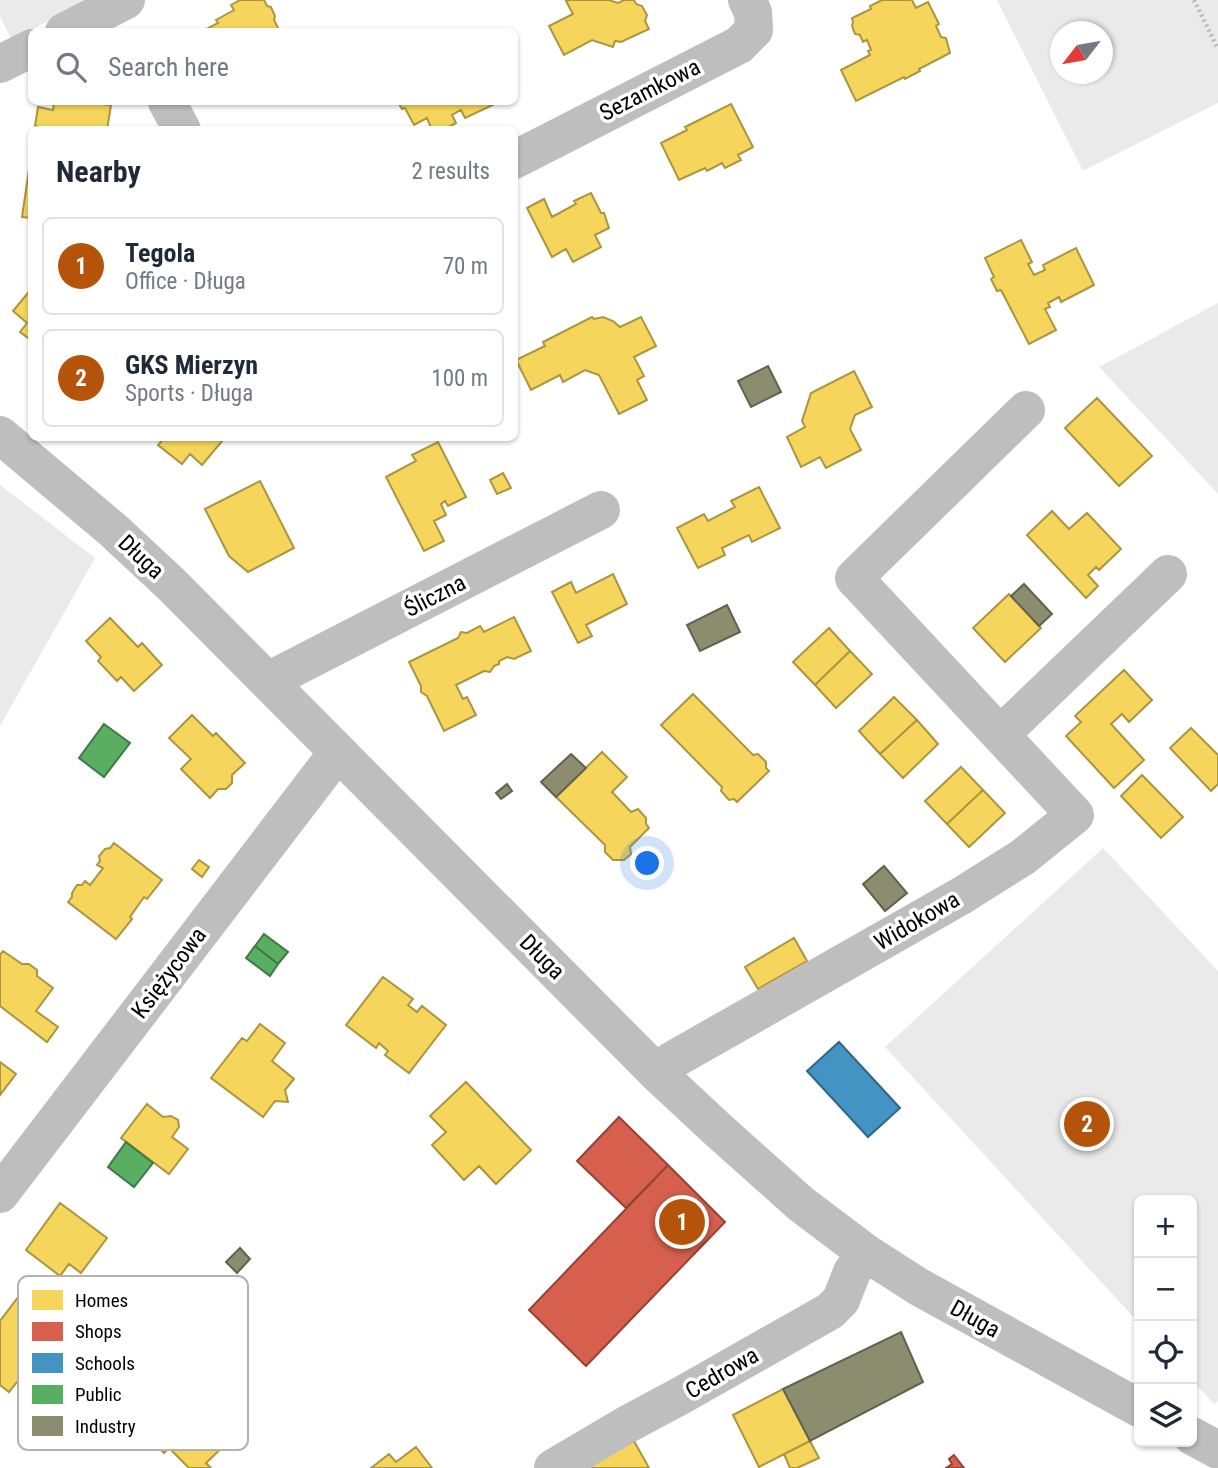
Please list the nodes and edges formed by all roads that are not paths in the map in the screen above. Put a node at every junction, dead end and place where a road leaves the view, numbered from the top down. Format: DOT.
graph roads {
  1 [pos="747,0"];
  2 [pos="125,12"];
  3 [pos="76,28"];
  4 [pos="28,50"];
  5 [pos="0,63"];
  6 [pos="169,105"];
  7 [pos="180,126"];
  8 [pos="518,158"];
  9 [pos="1026,410"];
  10 [pos="0,435"];
  11 [pos="601,510"];
  12 [pos="1168,574"];
  13 [pos="268,681"];
  14 [pos="1001,734"];
  15 [pos="338,752"];
  16 [pos="658,1073"];
  17 [pos="0,1194"];
  18 [pos="866,1253"];
  19 [pos="1134,1405"];
  20 [pos="1197,1439"];
  21 [pos="1218,1450"];
  22 [pos="553,1468"];
  1 -- 8 [label="street, Sezamkowa"];
  2 -- 3 [label="street"];
  4 -- 5 [label="street"];
  6 -- 7 [label="street"];
  9 -- 14 [label="street, Widokowa"];
  10 -- 13 [label="street, Długa"];
  11 -- 13 [label="street, Śliczna"];
  12 -- 14 [label="street"];
  13 -- 15 [label="street, Długa"];
  14 -- 16 [label="street, Widokowa"];
  15 -- 16 [label="street, Długa"];
  15 -- 17 [label="street, Księżycowa"];
  16 -- 18 [label="street, Długa"];
  18 -- 19 [label="street, Długa"];
  18 -- 22 [label="street, Cedrowa"];
  20 -- 21 [label="street"];
}
